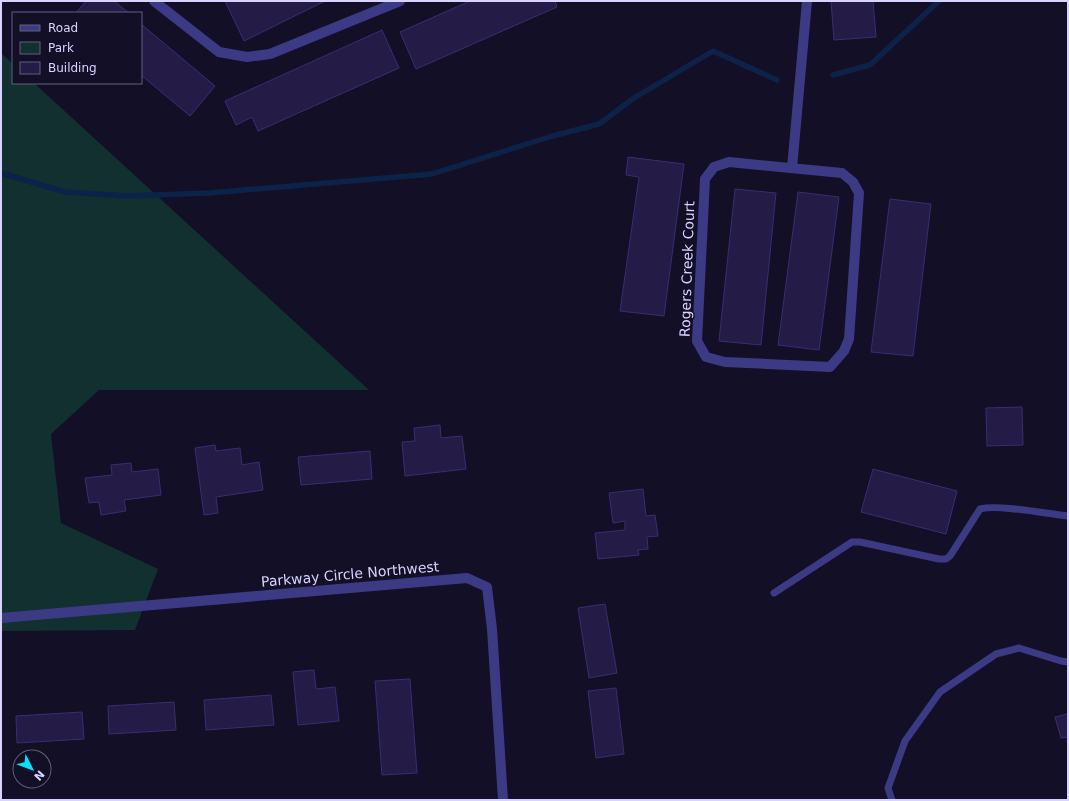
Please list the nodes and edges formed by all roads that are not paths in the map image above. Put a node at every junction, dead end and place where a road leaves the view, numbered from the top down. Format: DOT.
graph roads {
  1 [pos="154,1"];
  2 [pos="400,1"];
  3 [pos="807,1"];
  4 [pos="792,168"];
  5 [pos="1068,516"];
  6 [pos="774,593"];
  7 [pos="1,618"];
  8 [pos="1068,662"];
  9 [pos="504,800"];
  10 [pos="892,800"];
  1 -- 2 [label="street"];
  3 -- 4 [label="street"];
  4 -- 4 [label="street, Rogers Creek Court"];
  5 -- 6 [label="lane"];
  7 -- 9 [label="street, Parkway Circle Northwest"];
  8 -- 10 [label="lane"];
}
